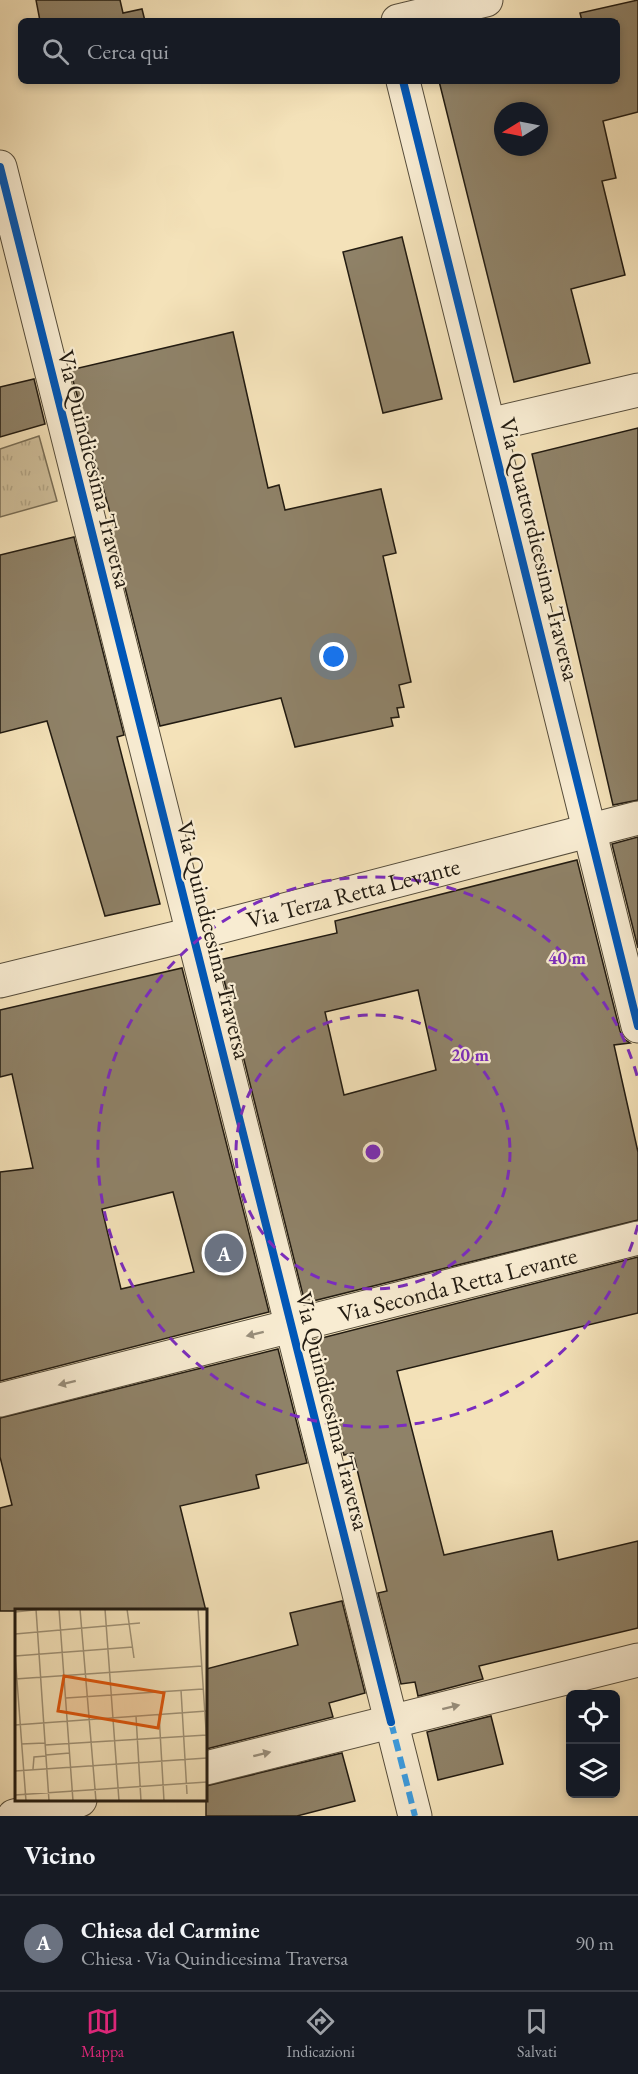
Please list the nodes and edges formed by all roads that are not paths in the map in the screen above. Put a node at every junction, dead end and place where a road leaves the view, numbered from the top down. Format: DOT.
graph roads {
  1 [pos="383,0"];
  2 [pos="486,0"];
  3 [pos="387,18"];
  4 [pos="411,18"];
  5 [pos="404,84"];
  6 [pos="0,167"];
  7 [pos="638,390"];
  8 [pos="489,425"];
  9 [pos="638,818"];
  10 [pos="590,831"];
  11 [pos="192,934"];
  12 [pos="0,981"];
  13 [pos="638,1026"];
  14 [pos="638,1238"];
  15 [pos="291,1325"];
  16 [pos="0,1400"];
  17 [pos="638,1659"];
  18 [pos="391,1722"];
  19 [pos="207,1768"];
  20 [pos="76,1801"];
  21 [pos="14,1816"];
  22 [pos="415,1816"];
  1 -- 3 [label="street"];
  2 -- 4 [label="street"];
  5 -- 8 [label="street, Via Quattordicesima Traversa"];
  6 -- 11 [label="street, Via Quindicesima Traversa"];
  7 -- 8 [label="street"];
  8 -- 10 [label="street, Via Quattordicesima Traversa"];
  9 -- 10 [label="street, Via Terza Retta Levante"];
  10 -- 11 [label="street, Via Terza Retta Levante"];
  10 -- 13 [label="street, Via Quattordicesima Traversa"];
  11 -- 12 [label="street, Via Terza Retta Levante"];
  11 -- 15 [label="street, Via Quindicesima Traversa"];
  14 -- 15 [label="street, Via Seconda Retta Levante"];
  15 -- 16 [label="street, Via Seconda Retta Levante, one-way"];
  15 -- 18 [label="street, Via Quindicesima Traversa"];
  18 -- 17 [label="street, one-way"];
  19 -- 18 [label="street, one-way"];
  18 -- 22 [label="street, Via Quindicesima Traversa"];
  20 -- 21 [label="street"];
}
